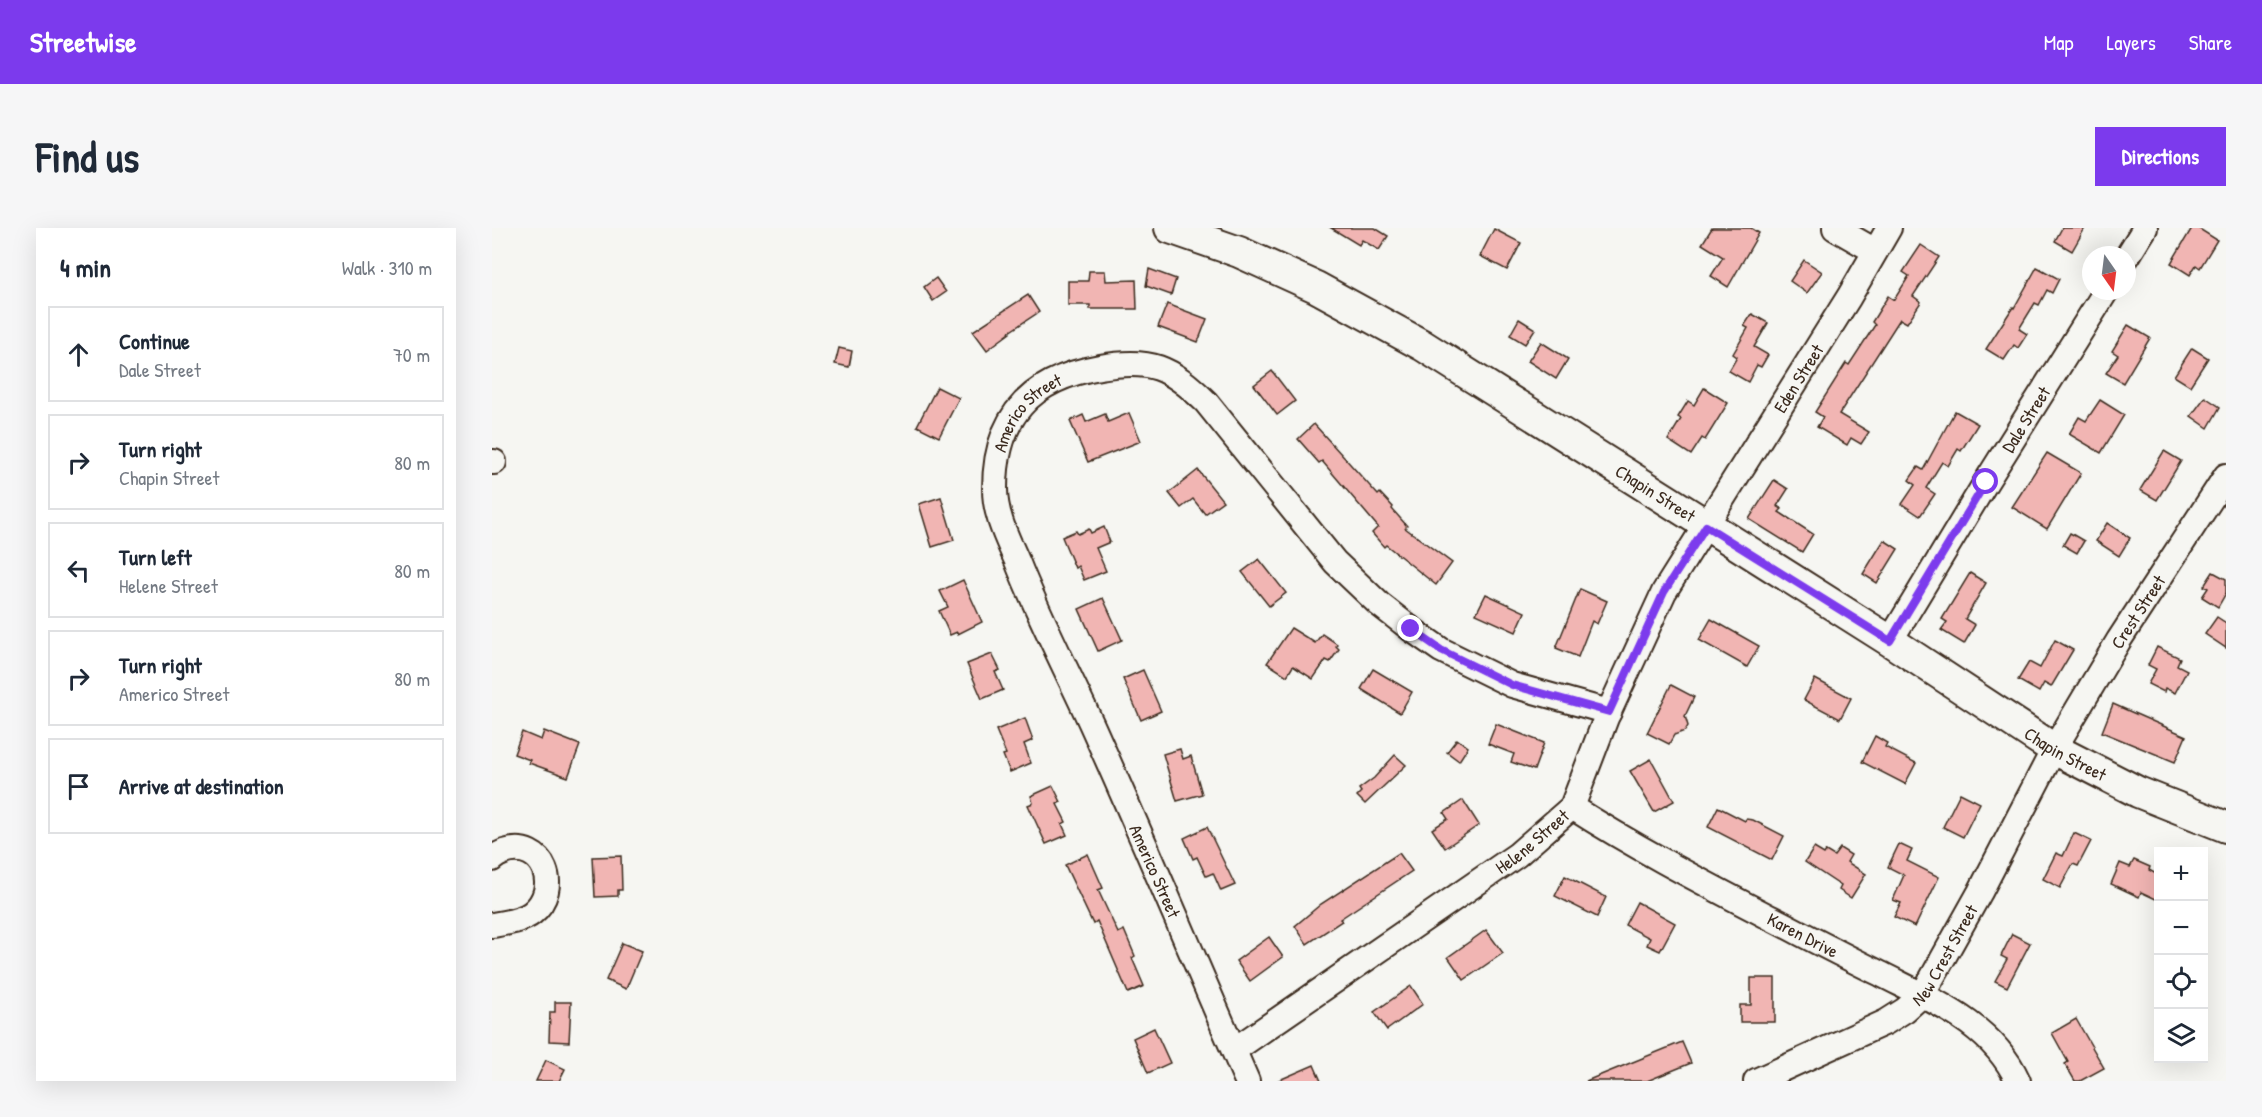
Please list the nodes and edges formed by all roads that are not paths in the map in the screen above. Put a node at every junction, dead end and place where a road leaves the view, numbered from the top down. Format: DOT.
graph roads {
  1 [pos="1170,228"];
  2 [pos="1835,228"];
  3 [pos="1889,228"];
  4 [pos="2145,228"];
  5 [pos="2134,246"];
  6 [pos="1875,251"];
  7 [pos="2100,300"];
  8 [pos="2226,476"];
  9 [pos="1706,526"];
  10 [pos="1890,641"];
  11 [pos="1609,712"];
  12 [pos="2054,749"];
  13 [pos="1572,807"];
  14 [pos="2226,827"];
  15 [pos="492,859"];
  16 [pos="492,925"];
  17 [pos="1923,994"];
  18 [pos="1234,1050"];
  19 [pos="1247,1081"];
  20 [pos="1756,1081"];
  21 [pos="2018,1081"];
  1 -- 9 [label="main road, Chapin Street"];
  2 -- 6 [label="street"];
  3 -- 6 [label="street, Eden Street"];
  4 -- 5 [label="street"];
  6 -- 9 [label="street, Eden Street"];
  7 -- 10 [label="street, Dale Street"];
  8 -- 12 [label="street, Crest Street"];
  9 -- 10 [label="main road, Chapin Street"];
  9 -- 11 [label="street, Helene Street"];
  10 -- 12 [label="main road, Chapin Street"];
  11 -- 13 [label="street, Helene Street"];
  11 -- 18 [label="street, Americo Street"];
  12 -- 14 [label="main road, Chapin Street"];
  12 -- 17 [label="street, New Crest Street"];
  13 -- 17 [label="street, Karen Drive"];
  13 -- 18 [label="street, Helene Street"];
  15 -- 16 [label="street"];
  17 -- 20 [label="street, New Crest Street"];
  17 -- 21 [label="street, Karen Drive"];
  18 -- 19 [label="street, Americo Street"];
}
